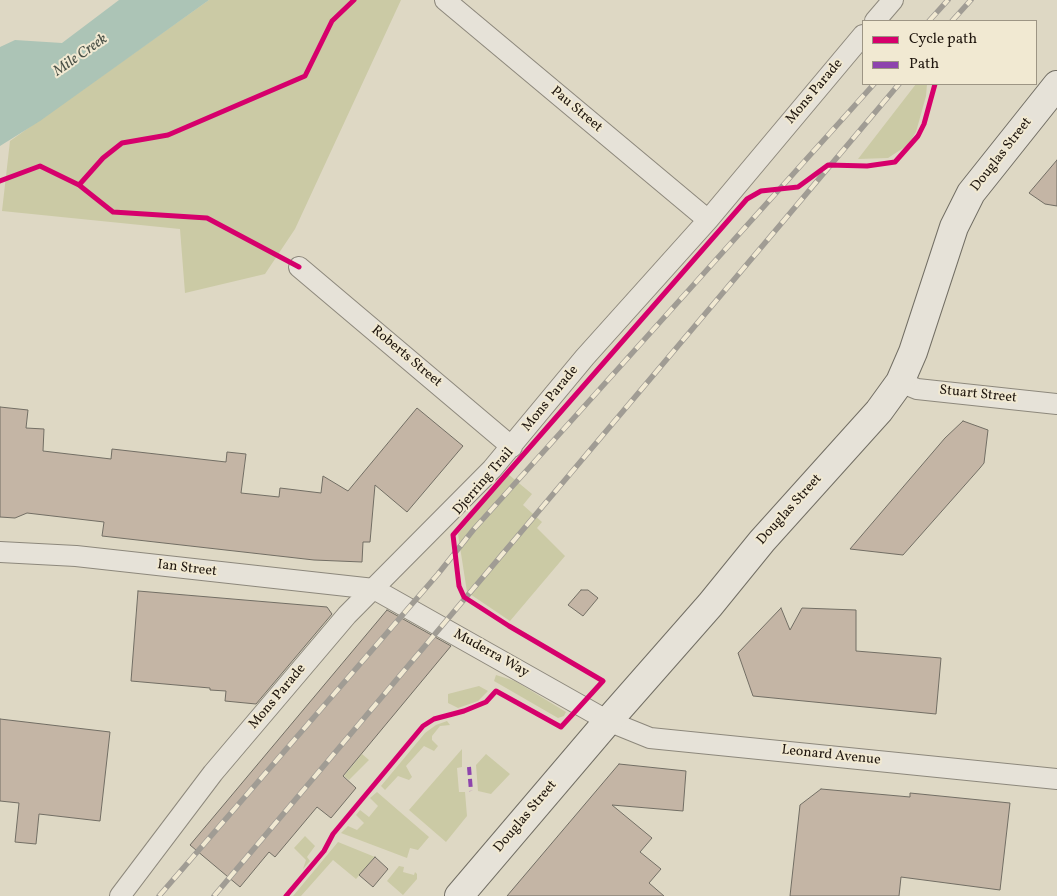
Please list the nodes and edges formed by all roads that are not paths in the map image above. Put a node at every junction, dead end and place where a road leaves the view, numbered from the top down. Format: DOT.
graph roads {
  1 [pos="445,0"];
  2 [pos="893,0"];
  3 [pos="876,20"];
  4 [pos="862,36"];
  5 [pos="1057,86"];
  6 [pos="708,220"];
  7 [pos="299,267"];
  8 [pos="900,382"];
  9 [pos="1057,404"];
  10 [pos="512,447"];
  11 [pos="0,552"];
  12 [pos="374,589"];
  13 [pos="608,721"];
  14 [pos="1057,779"];
  15 [pos="120,896"];
  16 [pos="459,896"];
  1 -- 6 [label="street, Pau Street"];
  2 -- 3 [label="street"];
  4 -- 6 [label="street, Mons Parade"];
  5 -- 8 [label="main road, Douglas Street"];
  6 -- 10 [label="street, Mons Parade"];
  7 -- 10 [label="street, Roberts Street"];
  8 -- 9 [label="street, Stuart Street"];
  8 -- 13 [label="main road, Douglas Street"];
  10 -- 12 [label="street, Mons Parade"];
  11 -- 12 [label="street, Ian Street"];
  12 -- 13 [label="street, Muderra Way"];
  12 -- 15 [label="street, Mons Parade"];
  13 -- 14 [label="street, Leonard Avenue"];
  13 -- 16 [label="main road, Douglas Street"];
}
